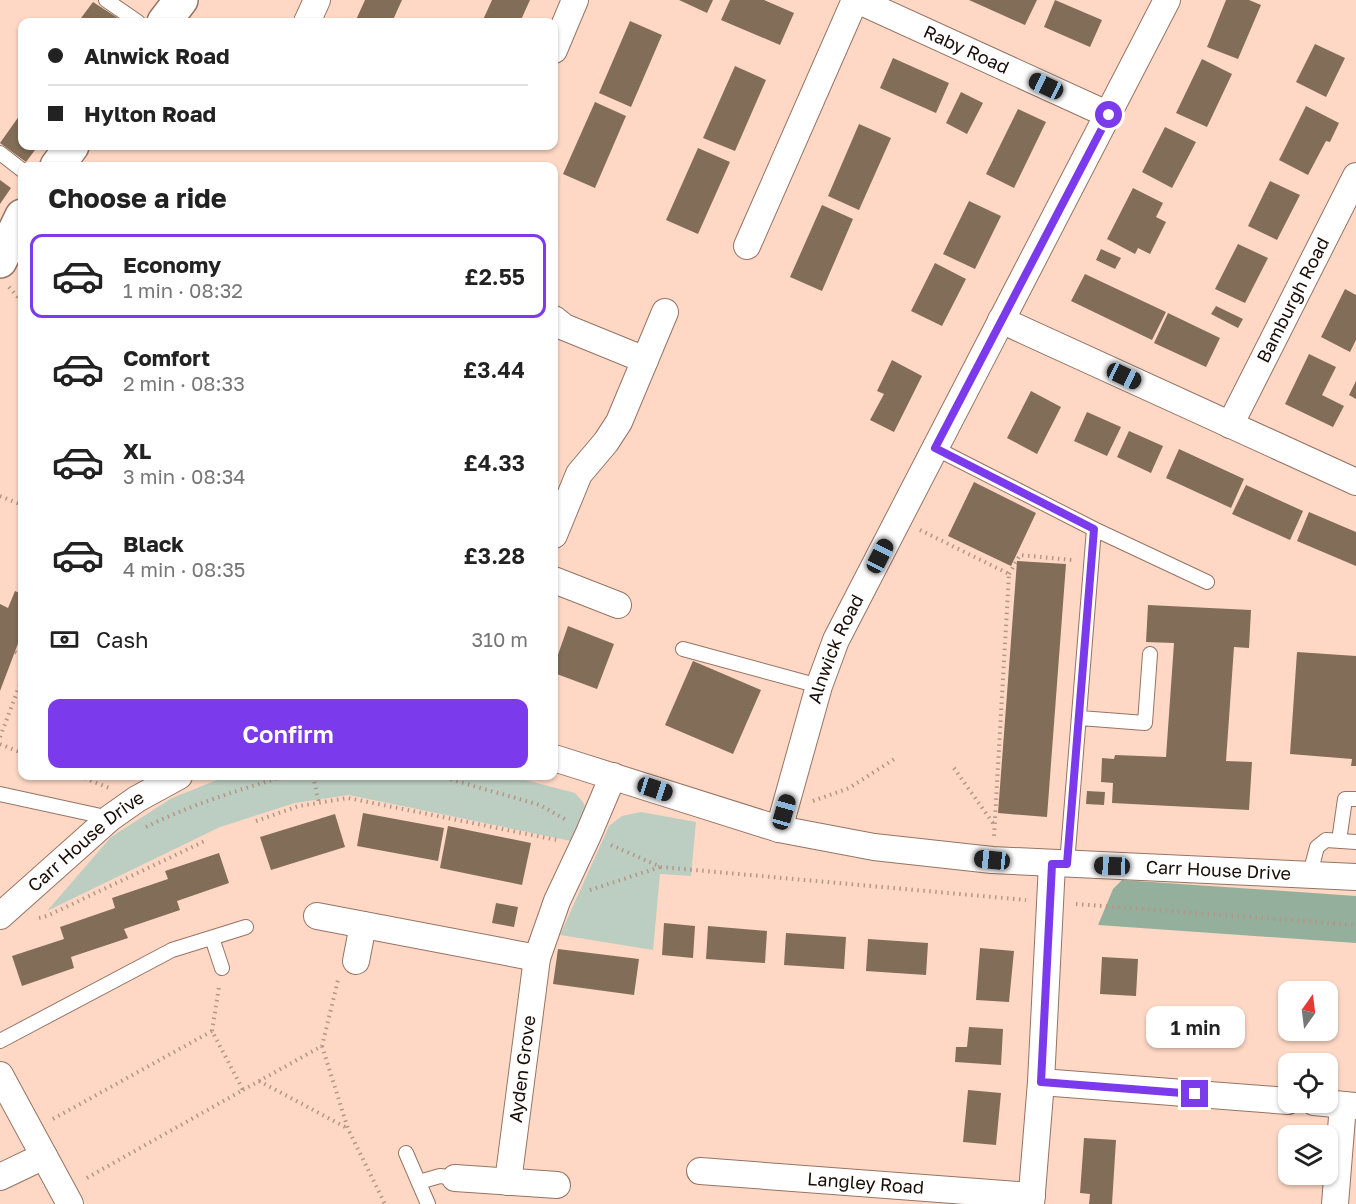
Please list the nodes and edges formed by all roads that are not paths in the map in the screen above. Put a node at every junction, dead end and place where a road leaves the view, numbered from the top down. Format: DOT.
graph roads {
  1 [pos="105,0"];
  2 [pos="575,0"];
  3 [pos="856,0"];
  4 [pos="1167,0"];
  5 [pos="132,18"];
  6 [pos="558,40"];
  7 [pos="1109,115"];
  8 [pos="0,153"];
  9 [pos="18,167"];
  10 [pos="1356,176"];
  11 [pos="18,224"];
  12 [pos="747,246"];
  13 [pos="0,261"];
  14 [pos="664,312"];
  15 [pos="1001,320"];
  16 [pos="558,322"];
  17 [pos="645,360"];
  18 [pos="1230,425"];
  19 [pos="935,448"];
  20 [pos="1356,482"];
  21 [pos="558,525"];
  22 [pos="1094,529"];
  23 [pos="558,582"];
  24 [pos="1207,582"];
  25 [pos="618,605"];
  26 [pos="683,649"];
  27 [pos="1150,654"];
  28 [pos="819,686"];
  29 [pos="1080,718"];
  30 [pos="558,759"];
  31 [pos="613,776"];
  32 [pos="172,780"];
  33 [pos="0,794"];
  34 [pos="1356,800"];
  35 [pos="110,818"];
  36 [pos="781,820"];
  37 [pos="1339,841"];
  38 [pos="1356,842"];
  39 [pos="1060,864"];
  40 [pos="1310,874"];
  41 [pos="1356,877"];
  42 [pos="0,916"];
  43 [pos="317,916"];
  44 [pos="363,925"];
  45 [pos="246,927"];
  46 [pos="212,938"];
  47 [pos="537,958"];
  48 [pos="356,961"];
  49 [pos="222,968"];
  50 [pos="0,1041"];
  51 [pos="0,1075"];
  52 [pos="1041,1082"];
  53 [pos="1278,1100"];
  54 [pos="1349,1105"];
  55 [pos="406,1154"];
  56 [pos="44,1156"];
  57 [pos="700,1171"];
  58 [pos="0,1177"];
  59 [pos="455,1178"];
  60 [pos="419,1182"];
  61 [pos="508,1182"];
  62 [pos="557,1185"];
  63 [pos="66,1198"];
  64 [pos="1031,1200"];
  65 [pos="429,1204"];
  66 [pos="1335,1204"];
  1 -- 5 [label="lane"];
  2 -- 6 [label="street"];
  3 -- 7 [label="street, Raby Road"];
  3 -- 12 [label="street, Raby Road"];
  4 -- 7 [label="street, Alnwick Road"];
  7 -- 15 [label="street, Alnwick Road"];
  8 -- 9 [label="lane"];
  10 -- 18 [label="street, Bamburgh Road"];
  11 -- 13 [label="street"];
  14 -- 17 [label="street"];
  15 -- 18 [label="street"];
  15 -- 19 [label="street, Alnwick Road"];
  16 -- 17 [label="street"];
  17 -- 21 [label="street"];
  18 -- 20 [label="street"];
  19 -- 22 [label="lane"];
  19 -- 28 [label="street, Alnwick Road"];
  22 -- 24 [label="lane"];
  22 -- 29 [label="lane"];
  23 -- 25 [label="street"];
  26 -- 28 [label="lane"];
  27 -- 29 [label="lane"];
  28 -- 36 [label="street, Alnwick Road"];
  29 -- 39 [label="lane"];
  30 -- 31 [label="street, Carr House Drive"];
  31 -- 36 [label="street, Carr House Drive"];
  31 -- 47 [label="street, Ayden Grove"];
  32 -- 35 [label="street, Carr House Drive"];
  33 -- 35 [label="lane"];
  34 -- 37 [label="lane"];
  35 -- 42 [label="street, Carr House Drive"];
  36 -- 39 [label="street, Carr House Drive"];
  37 -- 38 [label="lane"];
  37 -- 40 [label="lane"];
  39 -- 40 [label="street, Carr House Drive"];
  39 -- 52 [label="street, Langley Road"];
  40 -- 41 [label="street, Carr House Drive"];
  43 -- 44 [label="street"];
  44 -- 47 [label="street"];
  44 -- 48 [label="street"];
  45 -- 46 [label="lane"];
  46 -- 49 [label="lane"];
  46 -- 50 [label="lane"];
  47 -- 61 [label="street, Ayden Grove"];
  51 -- 56 [label="street"];
  52 -- 53 [label="street"];
  52 -- 64 [label="street, Langley Road"];
  54 -- 66 [label="street"];
  55 -- 60 [label="lane"];
  56 -- 58 [label="street"];
  56 -- 63 [label="street"];
  57 -- 64 [label="street, Langley Road"];
  59 -- 60 [label="lane"];
  59 -- 61 [label="street"];
  60 -- 65 [label="lane"];
  61 -- 62 [label="street"];
}
